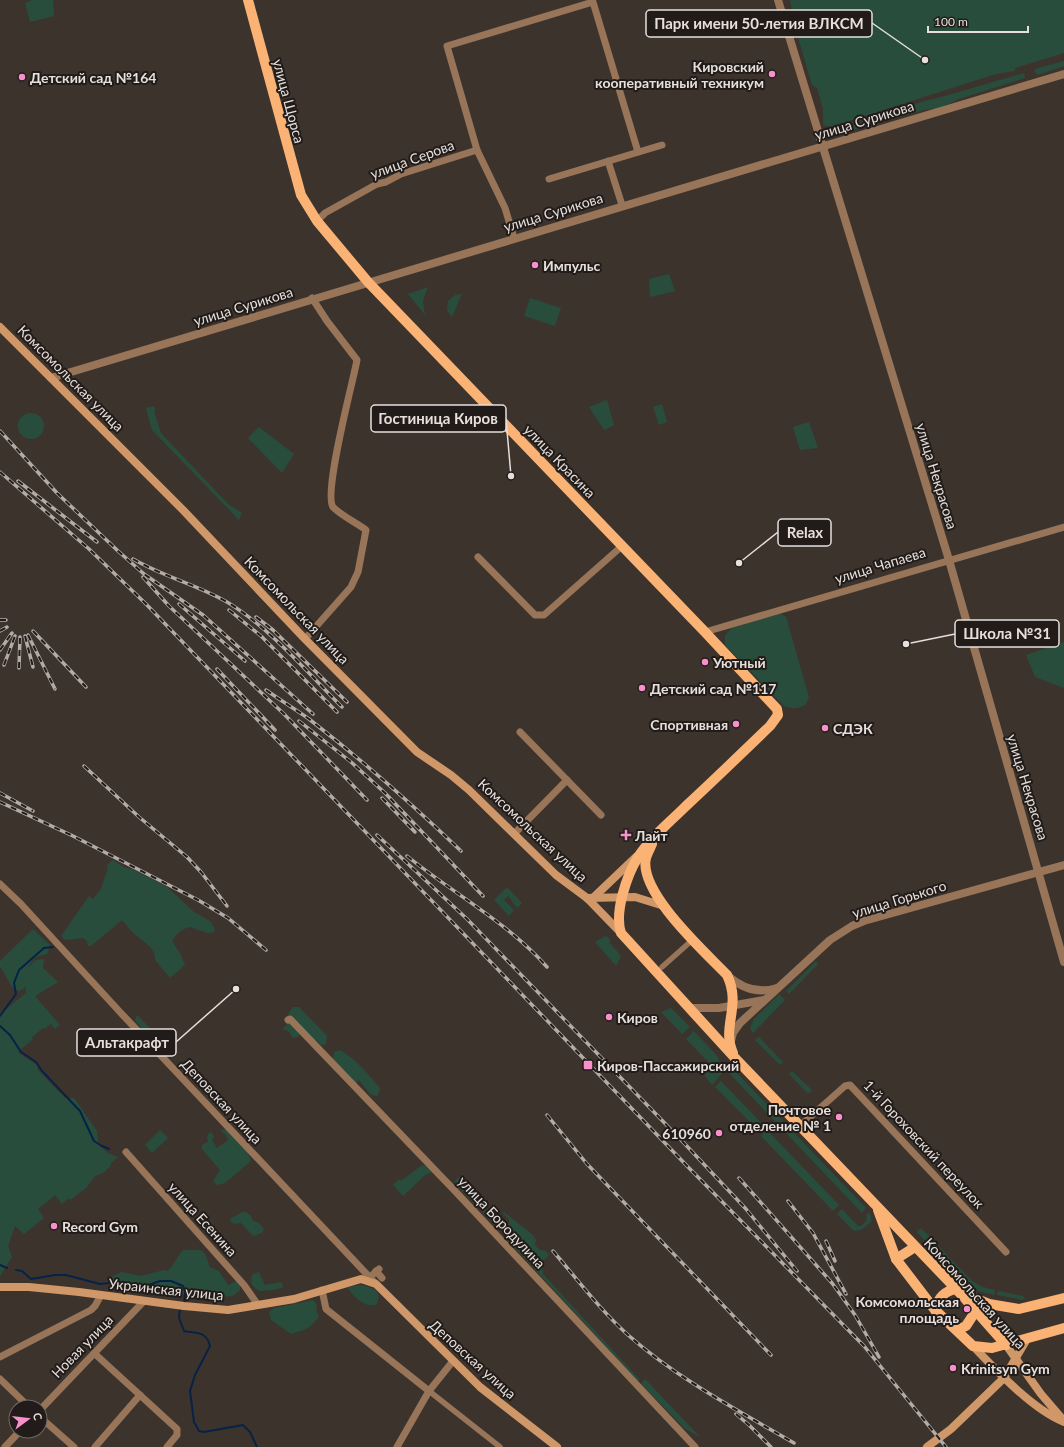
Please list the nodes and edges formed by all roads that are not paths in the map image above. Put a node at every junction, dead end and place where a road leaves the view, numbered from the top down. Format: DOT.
graph roads {
  1 [pos="248,0"];
  2 [pos="778,0"];
  3 [pos="1064,74"];
  4 [pos="662,145"];
  5 [pos="824,145"];
  6 [pos="477,150"];
  7 [pos="638,152"];
  8 [pos="608,161"];
  9 [pos="549,179"];
  10 [pos="622,205"];
  11 [pos="307,208"];
  12 [pos="317,222"];
  13 [pos="514,238"];
  14 [pos="368,282"];
  15 [pos="312,298"];
  16 [pos="0,327"];
  17 [pos="51,378"];
  18 [pos="1064,526"];
  19 [pos="622,546"];
  20 [pos="478,556"];
  21 [pos="949,560"];
  22 [pos="705,632"];
  23 [pos="305,639"];
  24 [pos="520,732"];
  25 [pos="567,780"];
  26 [pos="601,815"];
  27 [pos="514,834"];
  28 [pos="656,835"];
  29 [pos="642,851"];
  30 [pos="1064,865"];
  31 [pos="1040,871"];
  32 [pos="0,884"];
  33 [pos="622,897"];
  34 [pos="591,898"];
  35 [pos="664,906"];
  36 [pos="620,933"];
  37 [pos="689,943"];
  38 [pos="1064,962"];
  39 [pos="662,967"];
  40 [pos="727,975"];
  41 [pos="778,988"];
  42 [pos="765,1000"];
  43 [pos="733,1006"];
  44 [pos="690,1008"];
  45 [pos="288,1020"];
  46 [pos="733,1053"];
  47 [pos="801,1125"];
  48 [pos="126,1152"];
  49 [pos="877,1206"];
  50 [pos="915,1247"];
  51 [pos="1006,1252"];
  52 [pos="896,1259"];
  53 [pos="369,1278"];
  54 [pos="382,1278"];
  55 [pos="376,1284"];
  56 [pos="0,1287"];
  57 [pos="322,1290"];
  58 [pos="958,1290"];
  59 [pos="101,1295"];
  60 [pos="1064,1298"];
  61 [pos="144,1301"];
  62 [pos="258,1305"];
  63 [pos="935,1310"];
  64 [pos="976,1312"];
  65 [pos="1064,1328"];
  66 [pos="957,1330"];
  67 [pos="1027,1339"];
  68 [pos="1006,1345"];
  69 [pos="973,1346"];
  70 [pos="94,1353"];
  71 [pos="0,1357"];
  72 [pos="1015,1359"];
  73 [pos="452,1361"];
  74 [pos="1004,1378"];
  75 [pos="0,1379"];
  76 [pos="429,1391"];
  77 [pos="140,1395"];
  78 [pos="21,1399"];
  79 [pos="48,1402"];
  80 [pos="1064,1422"];
  81 [pos="48,1424"];
  82 [pos="12,1439"];
  83 [pos="5,1447"];
  84 [pos="74,1447"];
  85 [pos="95,1447"];
  86 [pos="166,1447"];
  87 [pos="397,1447"];
  88 [pos="500,1447"];
  89 [pos="557,1447"];
  90 [pos="695,1447"];
  91 [pos="927,1447"];
  1 -- 11 [label="main road, улица Щорса"];
  2 -- 5 [label="street, улица Некрасова"];
  3 -- 5 [label="street, улица Сурикова"];
  4 -- 7 [label="street"];
  5 -- 10 [label="street, улица Сурикова"];
  5 -- 21 [label="street, улица Некрасова"];
  6 -- 7 [label="street"];
  6 -- 12 [label="street, улица Серова"];
  6 -- 13 [label="street"];
  7 -- 8 [label="street"];
  8 -- 9 [label="street"];
  8 -- 10 [label="street"];
  10 -- 13 [label="street, улица Сурикова"];
  11 -- 12 [label="main road, улица Красина"];
  12 -- 14 [label="main road, улица Красина"];
  13 -- 14 [label="street, улица Сурикова"];
  14 -- 15 [label="street, улица Сурикова"];
  14 -- 19 [label="main road, улица Красина"];
  15 -- 17 [label="street, улица Сурикова"];
  15 -- 23 [label="street"];
  16 -- 17 [label="main road, Комсомольская улица"];
  17 -- 23 [label="main road, Комсомольская улица"];
  18 -- 21 [label="street, улица Чапаева"];
  19 -- 20 [label="street"];
  19 -- 22 [label="main road, улица Красина"];
  21 -- 22 [label="street, улица Чапаева"];
  21 -- 31 [label="street, улица Некрасова"];
  22 -- 28 [label="main road, улица Красина"];
  23 -- 27 [label="main road, Комсомольская улица"];
  24 -- 25 [label="street"];
  25 -- 26 [label="street"];
  25 -- 27 [label="street"];
  27 -- 34 [label="main road, Комсомольская улица"];
  28 -- 29 [label="main road"];
  28 -- 35 [label="main road, Комсомольская улица"];
  29 -- 33 [label="main road"];
  29 -- 34 [label="main road"];
  30 -- 31 [label="street, улица Горького"];
  31 -- 38 [label="street, улица Некрасова"];
  31 -- 41 [label="street, улица Горького"];
  32 -- 53 [label="street, Деповская улица"];
  33 -- 34 [label="main road, Комсомольская улица"];
  33 -- 35 [label="main road, Комсомольская улица"];
  33 -- 36 [label="main road"];
  34 -- 36 [label="main road, Комсомольская улица"];
  35 -- 40 [label="main road, Комсомольская улица"];
  36 -- 44 [label="main road, Комсомольская улица"];
  37 -- 39 [label="street"];
  40 -- 41 [label="street, Комсомольская улица"];
  40 -- 43 [label="main road, Комсомольская улица"];
  41 -- 42 [label="street, улица Горького"];
  42 -- 43 [label="street"];
  42 -- 46 [label="street, улица Горького"];
  43 -- 44 [label="street"];
  43 -- 46 [label="main road, Комсомольская улица"];
  44 -- 46 [label="main road, Комсомольская улица"];
  45 -- 90 [label="street, улица Бородулина"];
  46 -- 47 [label="main road, Комсомольская улица"];
  47 -- 49 [label="main road, Комсомольская улица"];
  47 -- 51 [label="street, 1-й Гороховский переулок"];
  48 -- 62 [label="street, улица Есенина"];
  49 -- 50 [label="main road, Комсомольская улица"];
  49 -- 52 [label="main road, Комсомольская улица"];
  50 -- 52 [label="main road"];
  50 -- 58 [label="main road, Комсомольская улица"];
  52 -- 63 [label="main road, Комсомольская улица"];
  53 -- 54 [label="street"];
  53 -- 55 [label="street, Деповская улица"];
  55 -- 57 [label="main road, Украинская улица"];
  55 -- 73 [label="main road, Деповская улица"];
  56 -- 59 [label="main road, Украинская улица"];
  57 -- 62 [label="main road, Украинская улица"];
  57 -- 76 [label="street"];
  58 -- 60 [label="main road"];
  58 -- 63 [label="main road"];
  58 -- 64 [label="main road, Комсомольская улица"];
  59 -- 61 [label="main road, Украинская улица"];
  59 -- 71 [label="street"];
  61 -- 62 [label="main road, Украинская улица"];
  61 -- 70 [label="street, Новая улица"];
  63 -- 66 [label="main road, Комсомольская улица"];
  64 -- 66 [label="main road"];
  64 -- 68 [label="main road, Комсомольская улица"];
  65 -- 67 [label="main road"];
  66 -- 69 [label="main road, Комсомольская улица"];
  67 -- 68 [label="main road"];
  67 -- 72 [label="main road"];
  68 -- 69 [label="main road"];
  68 -- 72 [label="main road, Комсомольская улица"];
  69 -- 74 [label="main road, Комсомольская улица"];
  70 -- 77 [label="street"];
  70 -- 79 [label="street, Новая улица"];
  72 -- 74 [label="main road"];
  72 -- 80 [label="main road, Комсомольская улица"];
  73 -- 76 [label="street"];
  73 -- 89 [label="main road, Деповская улица"];
  74 -- 80 [label="main road, Комсомольская улица"];
  74 -- 91 [label="main road"];
  75 -- 78 [label="street"];
  76 -- 87 [label="street"];
  76 -- 88 [label="street"];
  77 -- 85 [label="street"];
  77 -- 86 [label="street"];
  81 -- 84 [label="street"];
  82 -- 83 [label="street"];
}
